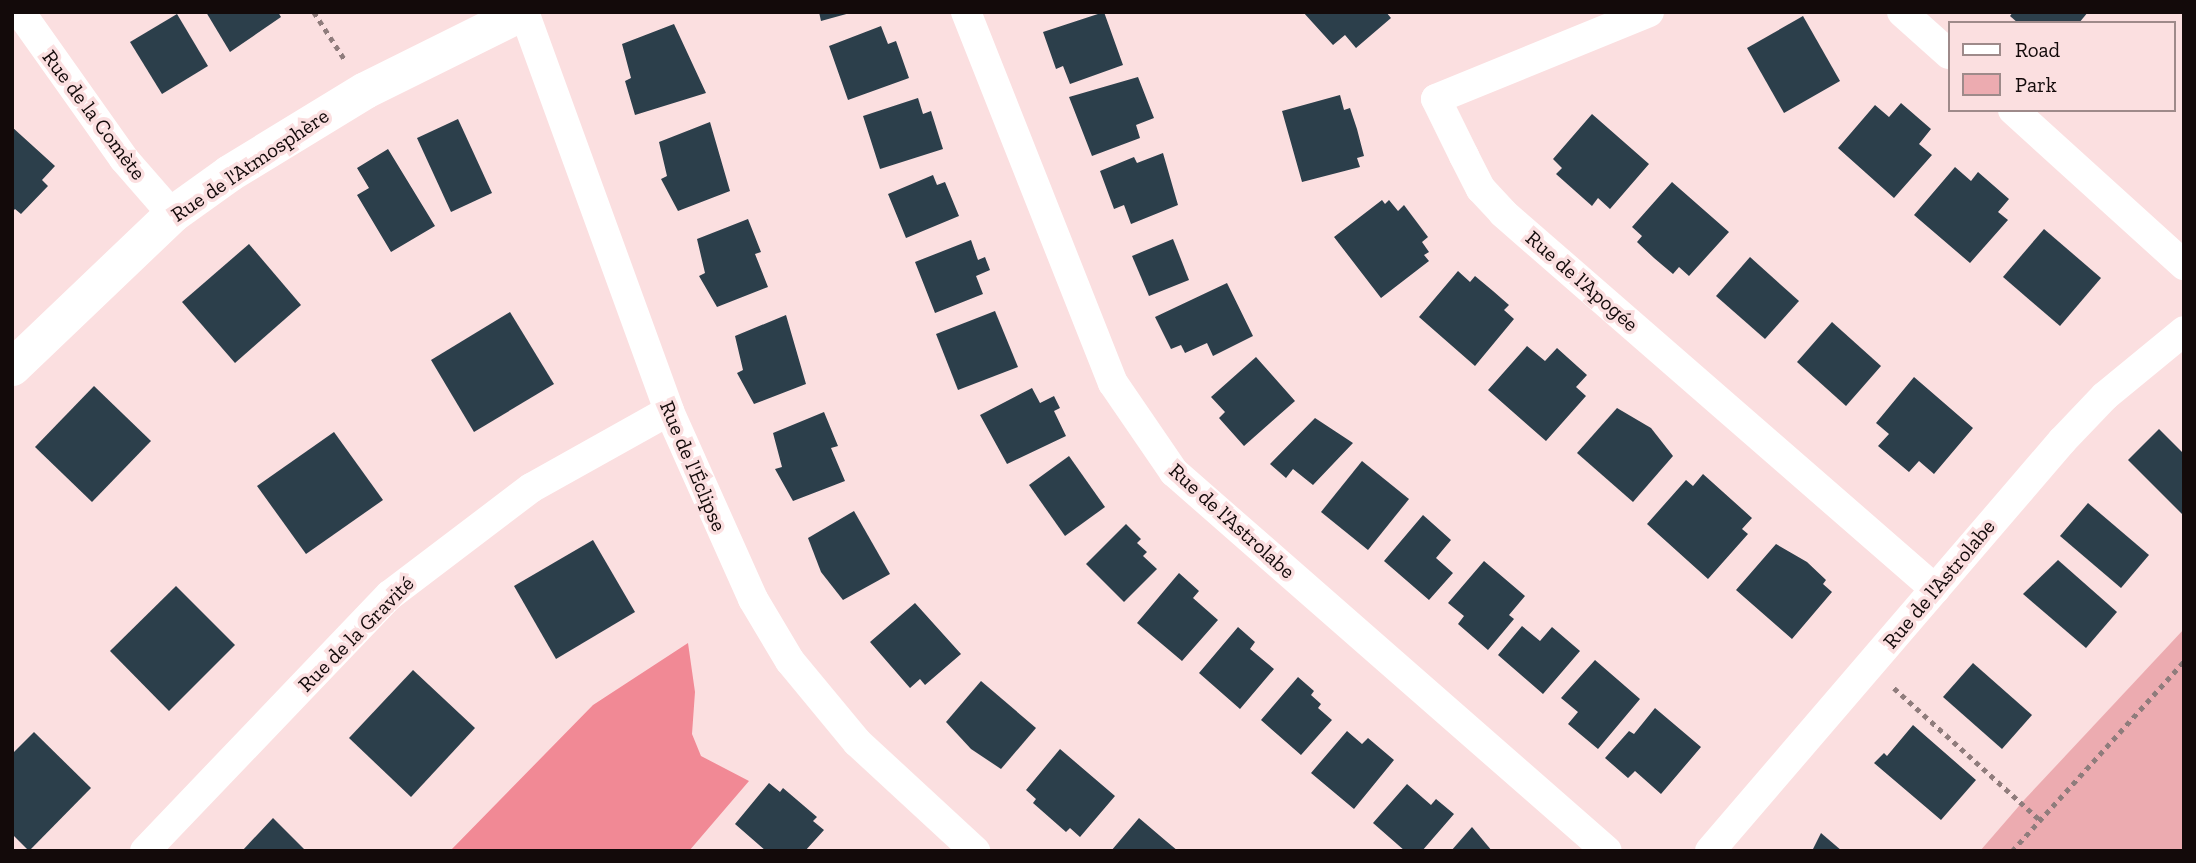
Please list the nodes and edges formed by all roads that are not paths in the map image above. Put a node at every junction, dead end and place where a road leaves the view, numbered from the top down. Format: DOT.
graph roads {
  1 [pos="20,12"];
  2 [pos="523,12"];
  3 [pos="966,12"];
  4 [pos="1649,12"];
  5 [pos="1902,12"];
  6 [pos="1948,53"];
  7 [pos="2015,112"];
  8 [pos="172,214"];
  9 [pos="2184,265"];
  10 [pos="2184,331"];
  11 [pos="12,367"];
  12 [pos="669,411"];
  13 [pos="1935,589"];
  14 [pos="145,851"];
  15 [pos="975,851"];
  16 [pos="1607,851"];
  17 [pos="1710,851"];
  1 -- 8 [label="street, Rue de la Comète"];
  2 -- 8 [label="street, Rue de l'Atmosphère"];
  2 -- 12 [label="street, Rue de l'Éclipse"];
  3 -- 16 [label="street, Rue de l'Astrolabe"];
  4 -- 13 [label="street, Rue de l'Apogée"];
  5 -- 6 [label="street"];
  7 -- 9 [label="street"];
  8 -- 11 [label="street, Rue de l'Atmosphère"];
  10 -- 13 [label="street, Rue de l'Astrolabe"];
  12 -- 14 [label="street, Rue de la Gravité"];
  12 -- 15 [label="street, Rue de l'Éclipse"];
  13 -- 17 [label="street, Rue de l'Astrolabe"];
}
